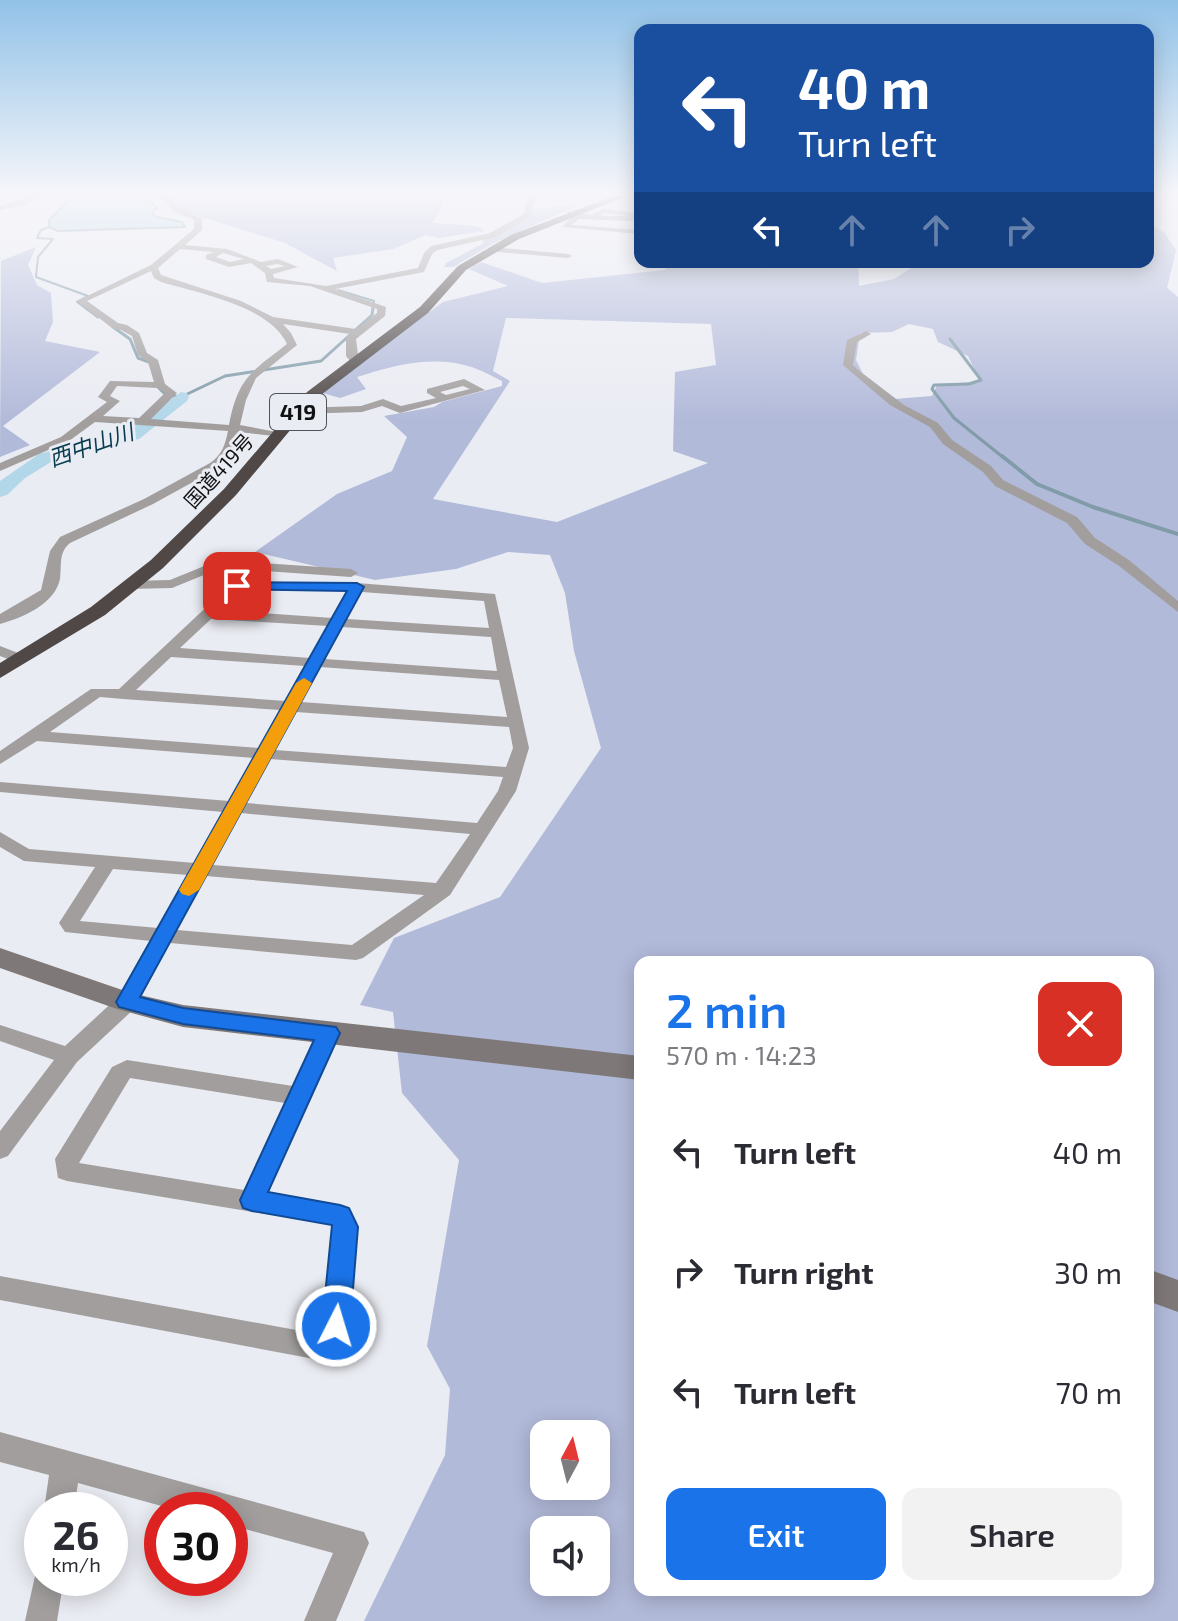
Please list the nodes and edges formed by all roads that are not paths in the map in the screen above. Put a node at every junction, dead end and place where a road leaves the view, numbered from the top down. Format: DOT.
graph roads {
  1 [pos="146,271"];
  2 [pos="155,271"];
  3 [pos="265,271"];
  4 [pos="284,271"];
  5 [pos="418,271"];
  6 [pos="460,271"];
  7 [pos="270,276"];
  8 [pos="325,288"];
  9 [pos="267,318"];
  10 [pos="356,332"];
  11 [pos="866,334"];
  12 [pos="355,360"];
  13 [pos="160,385"];
  14 [pos="445,399"];
  15 [pos="298,411"];
  16 [pos="91,418"];
  17 [pos="147,422"];
  18 [pos="234,429"];
  19 [pos="278,435"];
  20 [pos="0,467"];
  21 [pos="354,580"];
  22 [pos="129,585"];
  23 [pos="1178,608"];
  24 [pos="207,614"];
  25 [pos="0,620"];
  26 [pos="337,623"];
  27 [pos="497,633"];
  28 [pos="0,651"];
  29 [pos="167,652"];
  30 [pos="21,659"];
  31 [pos="314,663"];
  32 [pos="0,672"];
  33 [pos="506,676"];
  34 [pos="123,694"];
  35 [pos="290,708"];
  36 [pos="516,723"];
  37 [pos="34,736"];
  38 [pos="264,754"];
  39 [pos="0,759"];
  40 [pos="513,773"];
  41 [pos="0,787"];
  42 [pos="234,809"];
  43 [pos="483,829"];
  44 [pos="2,842"];
  45 [pos="108,862"];
  46 [pos="201,868"];
  47 [pos="443,890"];
  48 [pos="164,937"];
  49 [pos="0,958"];
  50 [pos="127,1002"];
  51 [pos="0,1033"];
  52 [pos="329,1033"];
  53 [pos="69,1056"];
  54 [pos="634,1067"];
  55 [pos="300,1096"];
  56 [pos="4,1136"];
  57 [pos="252,1200"];
  58 [pos="1154,1287"];
  59 [pos="0,1288"];
  60 [pos="1178,1296"];
  61 [pos="0,1447"];
  62 [pos="66,1464"];
  63 [pos="62,1492"];
  64 [pos="45,1596"];
  65 [pos="41,1621"];
  66 [pos="320,1621"];
  1 -- 13 [label="street"];
  2 -- 9 [label="street"];
  3 -- 7 [label="street"];
  4 -- 7 [label="street"];
  5 -- 8 [label="street"];
  6 -- 12 [label="highway, 国道419号 / 419"];
  7 -- 8 [label="street"];
  8 -- 10 [label="street"];
  9 -- 10 [label="street"];
  9 -- 18 [label="street"];
  10 -- 12 [label="street"];
  11 -- 23 [label="street"];
  12 -- 15 [label="highway, 国道419号 / 419"];
  13 -- 16 [label="street"];
  13 -- 17 [label="street"];
  14 -- 15 [label="street"];
  15 -- 19 [label="highway, 国道419号 / 419"];
  16 -- 17 [label="street"];
  16 -- 20 [label="street"];
  17 -- 18 [label="street"];
  18 -- 19 [label="street"];
  18 -- 25 [label="street"];
  19 -- 22 [label="highway, 国道419号 / 419"];
  21 -- 22 [label="street"];
  21 -- 24 [label="street"];
  21 -- 26 [label="street"];
  21 -- 27 [label="street"];
  22 -- 30 [label="highway, 国道419号 / 419"];
  24 -- 26 [label="street"];
  24 -- 29 [label="street"];
  26 -- 27 [label="street"];
  26 -- 31 [label="street"];
  27 -- 33 [label="street"];
  28 -- 30 [label="street"];
  29 -- 31 [label="street"];
  29 -- 34 [label="street"];
  30 -- 32 [label="highway, 国道419号 / 419"];
  31 -- 33 [label="street"];
  31 -- 35 [label="street"];
  33 -- 36 [label="street"];
  34 -- 35 [label="street"];
  34 -- 37 [label="street"];
  35 -- 36 [label="street"];
  35 -- 38 [label="street"];
  36 -- 40 [label="street"];
  37 -- 38 [label="street"];
  37 -- 39 [label="street"];
  38 -- 40 [label="street"];
  38 -- 42 [label="street"];
  40 -- 43 [label="street"];
  41 -- 42 [label="street"];
  42 -- 43 [label="street"];
  42 -- 46 [label="street"];
  43 -- 47 [label="street"];
  44 -- 45 [label="street"];
  45 -- 46 [label="street"];
  45 -- 48 [label="street"];
  46 -- 47 [label="street"];
  46 -- 48 [label="street"];
  47 -- 48 [label="street"];
  48 -- 50 [label="street"];
  49 -- 50 [label="street"];
  50 -- 52 [label="street"];
  50 -- 53 [label="street"];
  51 -- 53 [label="street"];
  52 -- 54 [label="street"];
  52 -- 55 [label="street"];
  53 -- 56 [label="street"];
  55 -- 57 [label="street"];
  55 -- 57 [label="street"];
  57 -- 59 [label="street"];
  58 -- 60 [label="street"];
  61 -- 62 [label="street"];
  62 -- 63 [label="street"];
  62 -- 66 [label="street"];
  64 -- 65 [label="street"];
}
